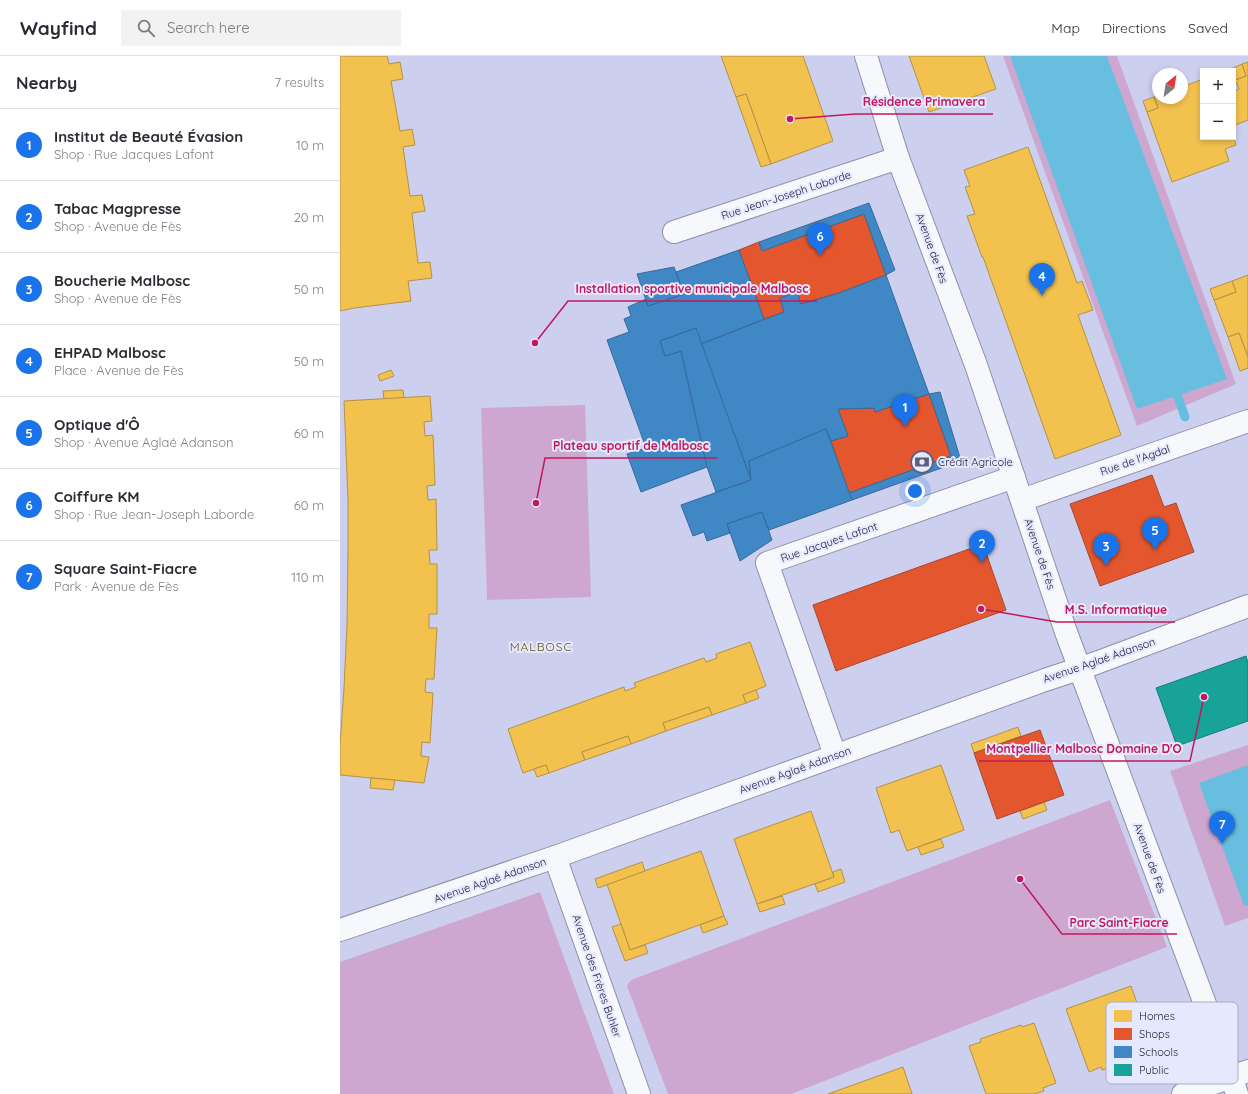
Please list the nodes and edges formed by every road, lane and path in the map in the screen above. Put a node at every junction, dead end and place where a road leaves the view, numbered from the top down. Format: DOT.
graph roads {
  1 [pos="866,56"];
  2 [pos="898,158"];
  3 [pos="674,232"];
  4 [pos="1248,421"];
  5 [pos="1014,477"];
  6 [pos="1022,500"];
  7 [pos="1248,606"];
  8 [pos="1080,669"];
  9 [pos="835,755"];
  10 [pos="555,857"];
  11 [pos="340,930"];
  12 [pos="1209,1002"];
  13 [pos="1226,1084"];
  14 [pos="639,1094"];
  15 [pos="1183,1094"];
  1 -- 2 [label="street, Avenue de Fès"];
  2 -- 3 [label="street, Rue Jean-Joseph Laborde"];
  2 -- 5 [label="street, Avenue de Fès"];
  4 -- 6 [label="street, Rue de l'Agdal"];
  5 -- 6 [label="street, Avenue de Fès"];
  5 -- 9 [label="street, Rue Jacques Lafont"];
  6 -- 8 [label="street, Avenue de Fès"];
  7 -- 8 [label="street, Avenue Aglaé Adanson"];
  8 -- 9 [label="street, Avenue Aglaé Adanson"];
  8 -- 12 [label="street, Avenue de Fès"];
  9 -- 10 [label="street, Avenue Aglaé Adanson"];
  10 -- 11 [label="street, Avenue Aglaé Adanson"];
  10 -- 14 [label="street, Avenue des Frères Buhler"];
  13 -- 15 [label="street"];
}
